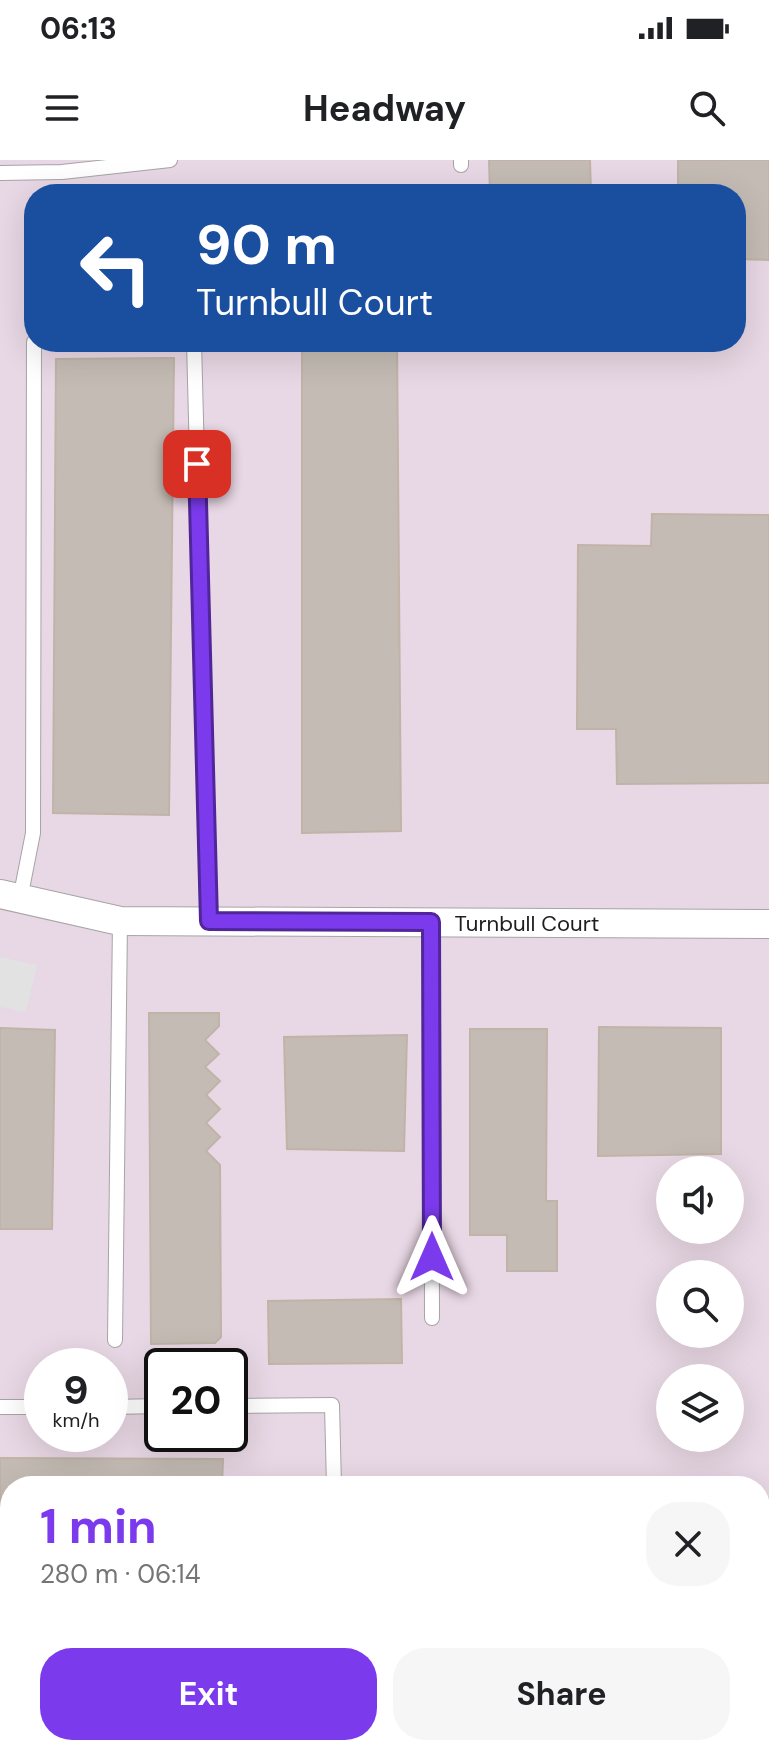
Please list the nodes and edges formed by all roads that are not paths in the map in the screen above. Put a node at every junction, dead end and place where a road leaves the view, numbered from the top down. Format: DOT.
graph roads {
  1 [pos="170,160"];
  2 [pos="0,173"];
  3 [pos="34,352"];
  4 [pos="194,352"];
  5 [pos="10,897"];
  6 [pos="120,921"];
  7 [pos="209,921"];
  8 [pos="431,922"];
  9 [pos="769,924"];
  10 [pos="432,1318"];
  11 [pos="115,1340"];
  12 [pos="248,1406"];
  13 [pos="0,1407"];
  14 [pos="24,1407"];
  15 [pos="334,1476"];
  1 -- 2 [label="lane"];
  3 -- 5 [label="lane"];
  4 -- 7 [label="lane"];
  5 -- 6 [label="street, Turnbull Court"];
  6 -- 7 [label="street, Turnbull Court"];
  6 -- 11 [label="lane"];
  7 -- 8 [label="street, Turnbull Court"];
  8 -- 9 [label="street, Turnbull Court"];
  8 -- 10 [label="lane"];
  12 -- 15 [label="lane"];
  13 -- 14 [label="lane"];
}
